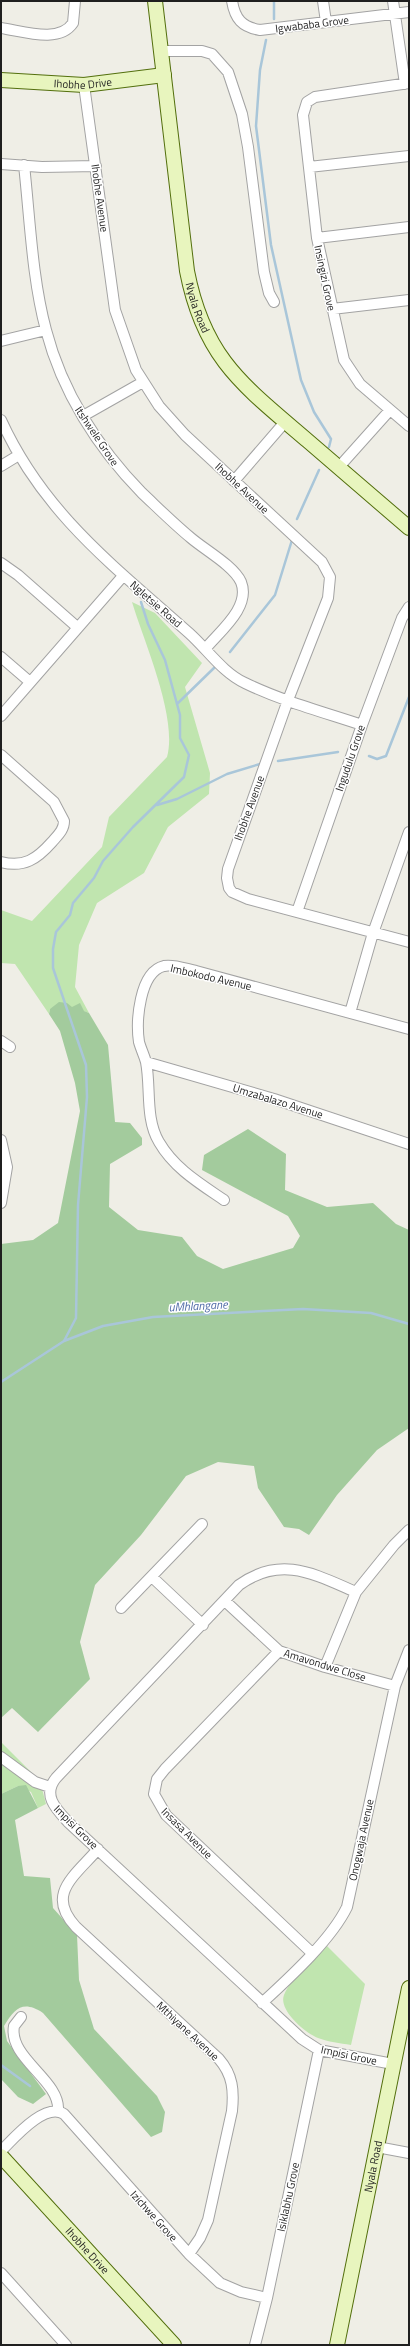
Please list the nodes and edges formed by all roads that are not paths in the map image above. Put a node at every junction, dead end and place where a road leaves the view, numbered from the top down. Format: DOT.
graph roads {
  1 [pos="75,1"];
  2 [pos="155,1"];
  3 [pos="232,1"];
  4 [pos="323,1"];
  5 [pos="393,1"];
  6 [pos="409,12"];
  7 [pos="395,14"];
  8 [pos="326,22"];
  9 [pos="1,28"];
  10 [pos="162,51"];
  11 [pos="164,75"];
  12 [pos="1,80"];
  13 [pos="407,84"];
  14 [pos="84,85"];
  15 [pos="409,156"];
  16 [pos="1,164"];
  17 [pos="24,165"];
  18 [pos="96,166"];
  19 [pos="309,167"];
  20 [pos="409,227"];
  21 [pos="317,238"];
  22 [pos="409,300"];
  23 [pos="274,302"];
  24 [pos="332,309"];
  25 [pos="46,330"];
  26 [pos="1,341"];
  27 [pos="143,382"];
  28 [pos="390,410"];
  29 [pos="82,416"];
  30 [pos="1,420"];
  31 [pos="285,422"];
  32 [pos="409,426"];
  33 [pos="19,455"];
  34 [pos="1,466"];
  35 [pos="338,467"];
  36 [pos="234,481"];
  37 [pos="409,528"];
  38 [pos="1,563"];
  39 [pos="123,576"];
  40 [pos="409,607"];
  41 [pos="77,627"];
  42 [pos="206,648"];
  43 [pos="1,657"];
  44 [pos="30,682"];
  45 [pos="288,700"];
  46 [pos="1,716"];
  47 [pos="362,725"];
  48 [pos="1,755"];
  49 [pos="409,832"];
  50 [pos="1,862"];
  51 [pos="297,912"];
  52 [pos="373,933"];
  53 [pos="409,942"];
  54 [pos="350,1013"];
  55 [pos="409,1029"];
  56 [pos="1,1042"];
  57 [pos="10,1047"];
  58 [pos="146,1062"];
  59 [pos="1,1140"];
  60 [pos="409,1144"];
  61 [pos="224,1200"];
  62 [pos="1,1203"];
  63 [pos="202,1524"];
  64 [pos="409,1530"];
  65 [pos="152,1577"];
  66 [pos="356,1592"];
  67 [pos="225,1601"];
  68 [pos="121,1608"];
  69 [pos="203,1625"];
  70 [pos="409,1650"];
  71 [pos="279,1651"];
  72 [pos="325,1666"];
  73 [pos="395,1686"];
  74 [pos="1,1757"];
  75 [pos="50,1787"];
  76 [pos="98,1849"];
  77 [pos="312,1953"];
  78 [pos="409,1988"];
  79 [pos="262,2003"];
  80 [pos="21,2017"];
  81 [pos="319,2050"];
  82 [pos="393,2064"];
  83 [pos="58,2110"];
  84 [pos="378,2147"];
  85 [pos="1,2151"];
  86 [pos="409,2153"];
  87 [pos="1,2156"];
  88 [pos="189,2254"];
  89 [pos="1,2274"];
  90 [pos="267,2298"];
  91 [pos="66,2345"];
  92 [pos="174,2345"];
  93 [pos="254,2345"];
  94 [pos="337,2345"];
  1 -- 9 [label="street"];
  2 -- 10 [label="street, Nyala Road"];
  3 -- 8 [label="street, Igwababa Grove"];
  4 -- 8 [label="street"];
  5 -- 7 [label="street"];
  6 -- 7 [label="street, Igwababa Grove"];
  7 -- 8 [label="street, Igwababa Grove"];
  7 -- 13 [label="street"];
  10 -- 11 [label="street, Nyala Road"];
  10 -- 23 [label="street"];
  11 -- 14 [label="street, Ihobhe Drive"];
  11 -- 31 [label="street, Nyala Road"];
  12 -- 14 [label="street, Ihobhe Drive"];
  13 -- 19 [label="street, Insingizi Grove"];
  14 -- 18 [label="street, Ihobhe Avenue"];
  15 -- 19 [label="street"];
  16 -- 17 [label="street"];
  17 -- 18 [label="street"];
  17 -- 25 [label="street, Itshwele Grove"];
  18 -- 27 [label="street, Ihobhe Avenue"];
  19 -- 21 [label="street, Insingizi Grove"];
  20 -- 21 [label="street"];
  21 -- 24 [label="street, Insingizi Grove"];
  22 -- 24 [label="street"];
  24 -- 28 [label="street, Insingizi Grove"];
  25 -- 26 [label="street"];
  25 -- 29 [label="street, Itshwele Grove"];
  27 -- 29 [label="street"];
  27 -- 36 [label="street, Ihobhe Avenue"];
  28 -- 32 [label="street, Insingizi Grove"];
  28 -- 35 [label="street"];
  29 -- 42 [label="street, Itshwele Grove"];
  30 -- 33 [label="street, Ngletsie Road"];
  31 -- 35 [label="street, Nyala Road"];
  31 -- 36 [label="street"];
  33 -- 34 [label="street"];
  33 -- 39 [label="street, Ngletsie Road"];
  35 -- 37 [label="street, Nyala Road"];
  36 -- 45 [label="street, Ihobhe Avenue"];
  38 -- 41 [label="street"];
  39 -- 41 [label="street"];
  39 -- 42 [label="street, Ngletsie Road"];
  40 -- 47 [label="street, Ingudulu Grove"];
  41 -- 44 [label="street"];
  42 -- 45 [label="street, Ngletsie Road"];
  43 -- 44 [label="street"];
  44 -- 46 [label="street"];
  45 -- 47 [label="street, Ngletsie Road"];
  45 -- 51 [label="street, Ihobhe Avenue"];
  47 -- 51 [label="street, Ingudulu Grove"];
  48 -- 50 [label="street"];
  49 -- 52 [label="street"];
  51 -- 52 [label="street"];
  52 -- 53 [label="street"];
  52 -- 54 [label="street"];
  54 -- 55 [label="street, Imbokodo Avenue"];
  54 -- 58 [label="street, Imbokodo Avenue"];
  56 -- 57 [label="street"];
  58 -- 60 [label="street, Umzabalazo Avenue"];
  58 -- 61 [label="street, Imbokodo Avenue"];
  59 -- 62 [label="street"];
  63 -- 65 [label="street"];
  64 -- 66 [label="street"];
  65 -- 68 [label="street"];
  65 -- 69 [label="street"];
  66 -- 67 [label="street"];
  66 -- 72 [label="street"];
  67 -- 69 [label="street"];
  67 -- 71 [label="street, Amavondwe Close"];
  69 -- 75 [label="street"];
  70 -- 73 [label="street, Onogwaja Avenue"];
  71 -- 72 [label="street, Amavondwe Close"];
  71 -- 77 [label="street, Insasa Avenue"];
  72 -- 73 [label="street, Amavondwe Close"];
  73 -- 77 [label="street, Onogwaja Avenue"];
  74 -- 75 [label="street"];
  75 -- 76 [label="street, Impisi Grove"];
  76 -- 79 [label="street, Impisi Grove"];
  76 -- 88 [label="street, Mthiyane Avenue"];
  77 -- 79 [label="street, Onogwaja Avenue"];
  78 -- 82 [label="street, Nyala Road"];
  79 -- 81 [label="street, Impisi Grove"];
  80 -- 83 [label="street, Izichwe Grove"];
  81 -- 82 [label="street, Impisi Grove"];
  81 -- 90 [label="street, Isiklabhu Grove"];
  82 -- 84 [label="street, Nyala Road"];
  83 -- 85 [label="street"];
  83 -- 88 [label="street, Izichwe Grove"];
  84 -- 86 [label="street"];
  84 -- 94 [label="street, Nyala Road"];
  87 -- 92 [label="street, Ihobhe Drive"];
  88 -- 90 [label="street, Izichwe Grove"];
  89 -- 91 [label="street"];
  90 -- 93 [label="street, Isiklabhu Grove"];
}
